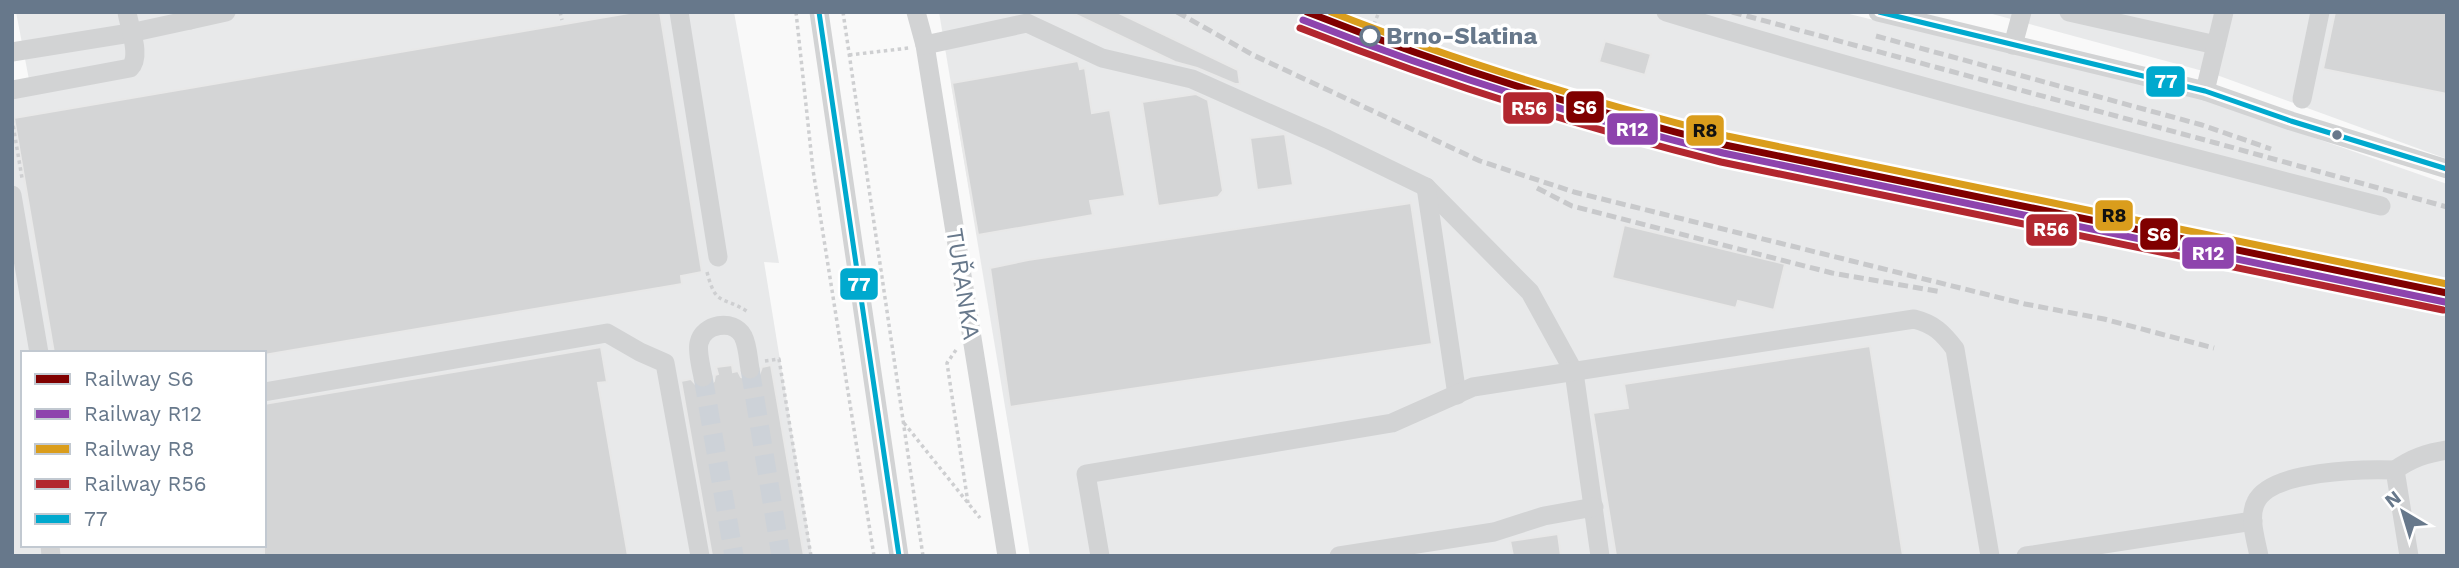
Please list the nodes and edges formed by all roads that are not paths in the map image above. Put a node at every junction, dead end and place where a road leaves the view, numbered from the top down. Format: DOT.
graph roads {
  1 [pos="127,12"];
  2 [pos="226,12"];
  3 [pos="680,12"];
  4 [pos="819,12"];
  5 [pos="916,12"];
  6 [pos="1666,12"];
  7 [pos="1878,12"];
  8 [pos="2022,12"];
  9 [pos="2069,12"];
  10 [pos="2224,12"];
  11 [pos="2320,12"];
  12 [pos="189,16"];
  13 [pos="1937,19"];
  14 [pos="130,33"];
  15 [pos="2013,45"];
  16 [pos="2216,45"];
  17 [pos="918,46"];
  18 [pos="12,52"];
  19 [pos="12,90"];
  20 [pos="2205,91"];
  21 [pos="2302,99"];
  22 [pos="2447,169"];
  23 [pos="1426,187"];
  24 [pos="12,195"];
  25 [pos="2381,206"];
  26 [pos="718,257"];
  27 [pos="39,351"];
  28 [pos="750,366"];
  29 [pos="1574,372"];
  30 [pos="703,377"];
  31 [pos="266,392"];
  32 [pos="1457,395"];
  33 [pos="2447,450"];
  34 [pos="2395,470"];
  35 [pos="1594,507"];
  36 [pos="2253,521"];
  37 [pos="700,556"];
  38 [pos="899,556"];
  39 [pos="1007,556"];
  40 [pos="1100,556"];
  41 [pos="1339,556"];
  42 [pos="1600,556"];
  43 [pos="1990,556"];
  44 [pos="2026,556"];
  45 [pos="2259,556"];
  46 [pos="2409,556"];
  1 -- 14 [label="street"];
  2 -- 12 [label="street"];
  3 -- 26 [label="street"];
  4 -- 38 [label="street"];
  5 -- 17 [label="street, TUŘANKA"];
  6 -- 25 [label="street"];
  7 -- 13 [label="street"];
  8 -- 15 [label="street"];
  9 -- 16 [label="street"];
  10 -- 16 [label="street"];
  11 -- 21 [label="street"];
  12 -- 14 [label="street"];
  13 -- 15 [label="street"];
  14 -- 18 [label="street"];
  14 -- 19 [label="street"];
  15 -- 20 [label="street"];
  16 -- 20 [label="street"];
  17 -- 23 [label="street"];
  17 -- 39 [label="street, TUŘANKA"];
  20 -- 22 [label="street"];
  23 -- 29 [label="street"];
  23 -- 32 [label="street"];
  24 -- 27 [label="street"];
  28 -- 30 [label="street"];
  29 -- 32 [label="street"];
  29 -- 35 [label="street"];
  29 -- 43 [label="street"];
  31 -- 37 [label="street"];
  32 -- 40 [label="street"];
  33 -- 34 [label="street"];
  34 -- 36 [label="street"];
  34 -- 46 [label="street"];
  35 -- 41 [label="street"];
  35 -- 42 [label="street"];
  36 -- 44 [label="street"];
  36 -- 45 [label="street"];
}
